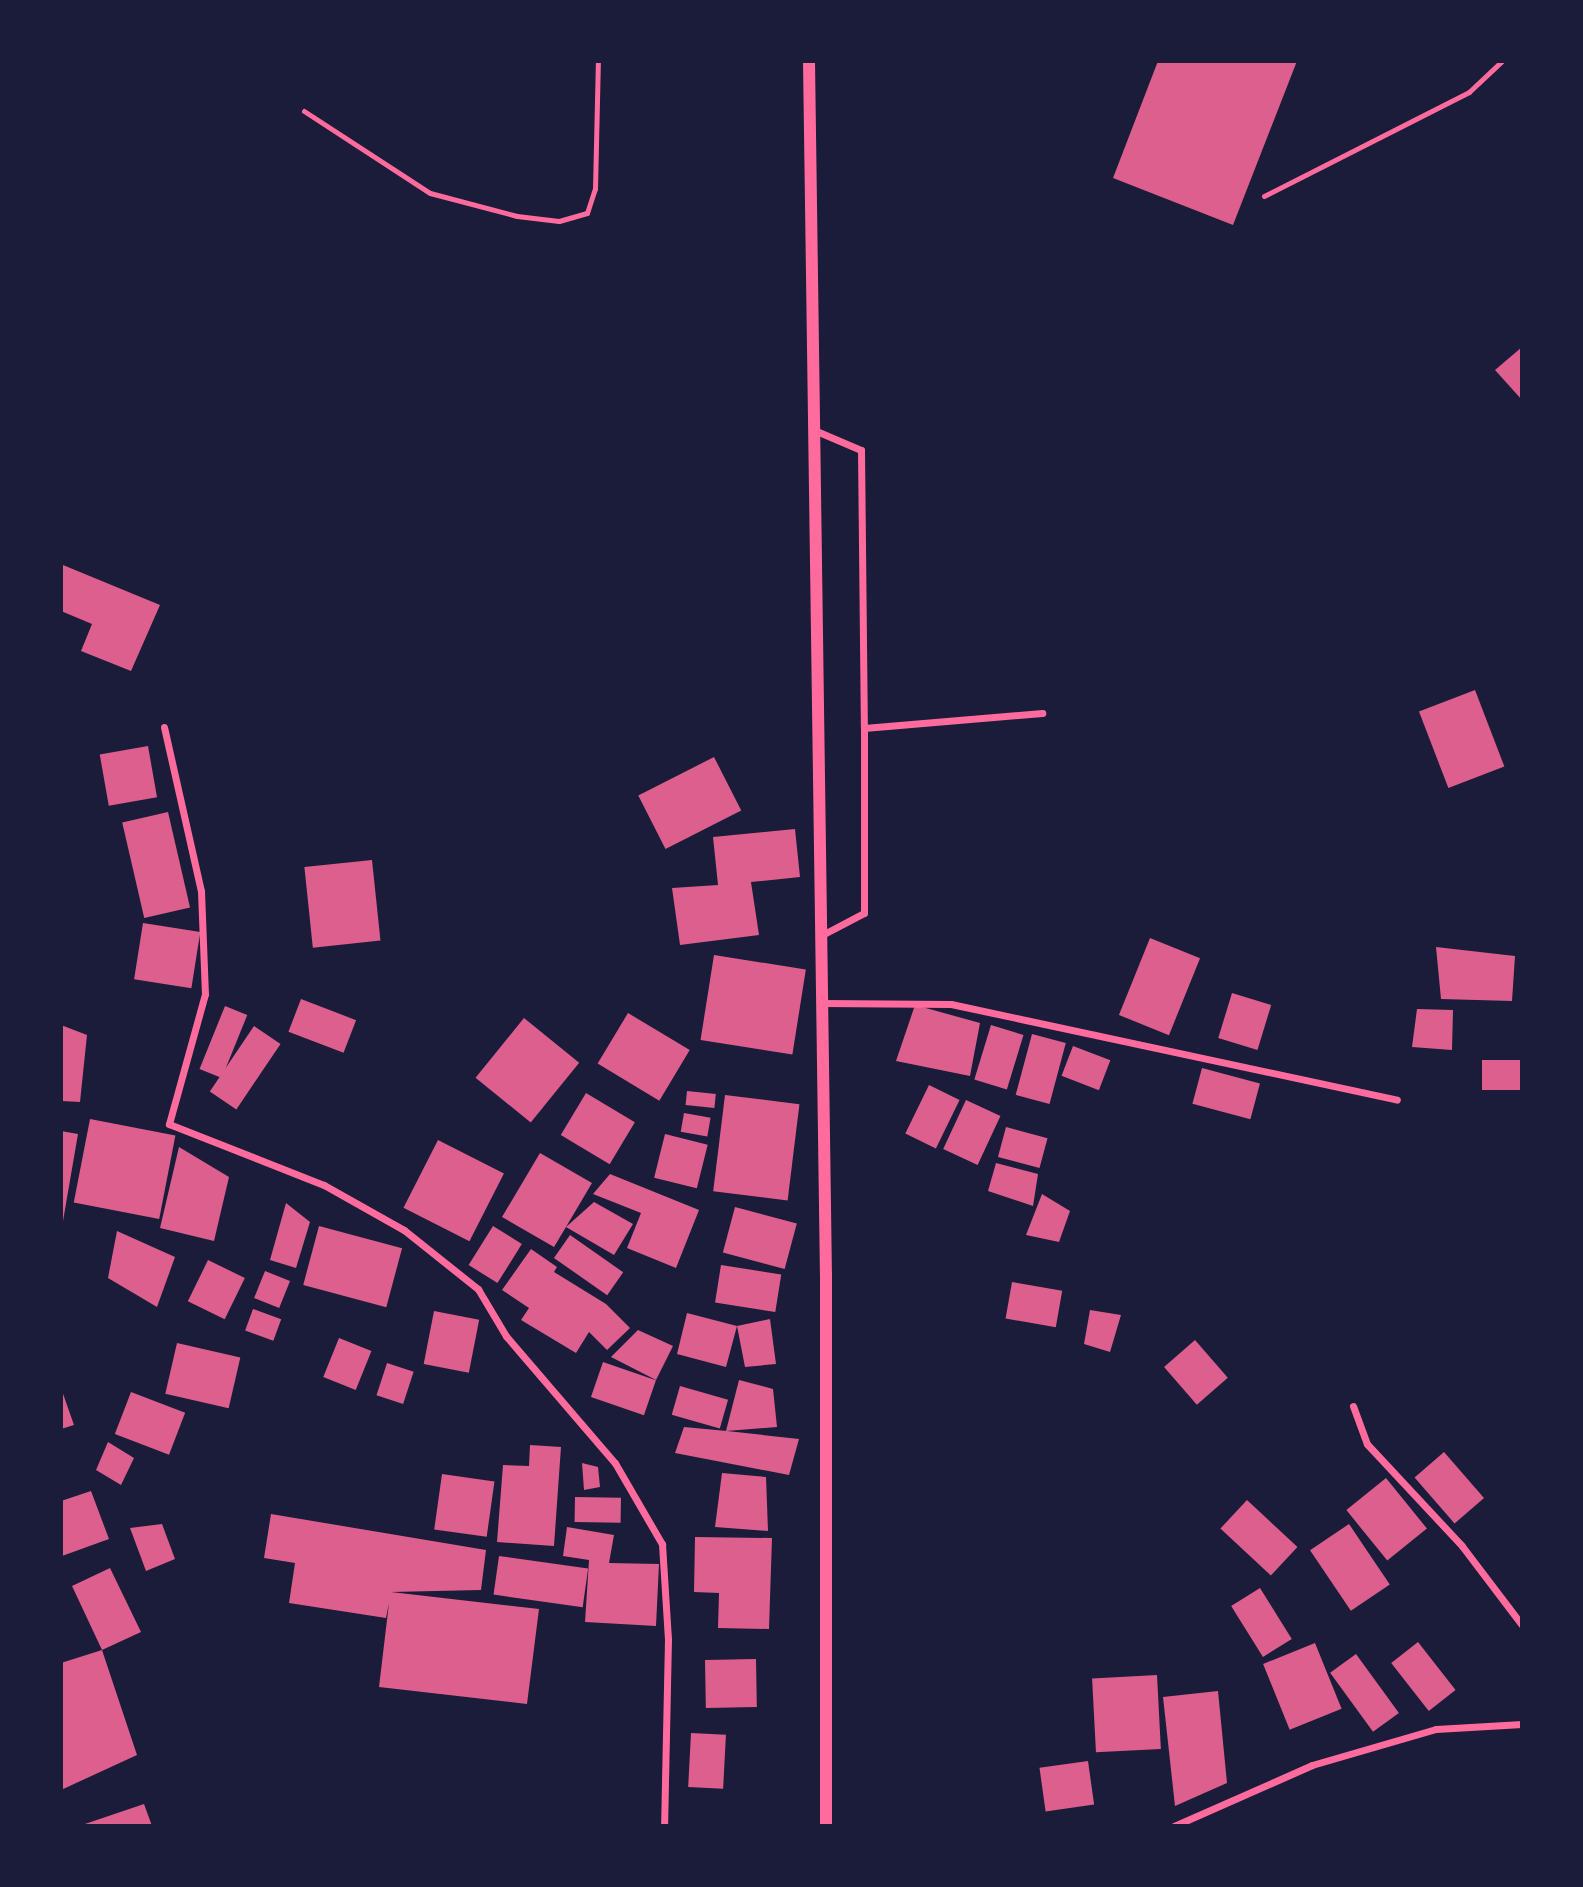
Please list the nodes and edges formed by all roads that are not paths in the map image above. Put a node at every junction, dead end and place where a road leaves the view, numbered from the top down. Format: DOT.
graph roads {
  1 [pos="598,61"];
  2 [pos="809,61"];
  3 [pos="1502,61"];
  4 [pos="304,111"];
  5 [pos="1264,196"];
  6 [pos="814,430"];
  7 [pos="1042,713"];
  8 [pos="164,727"];
  9 [pos="864,728"];
  10 [pos="822,936"];
  11 [pos="822,1003"];
  12 [pos="1397,1100"];
  13 [pos="1353,1406"];
  14 [pos="1522,1625"];
  15 [pos="1522,1724"];
  16 [pos="664,1826"];
  17 [pos="826,1826"];
  18 [pos="1174,1826"];
  1 -- 4 [label="lane"];
  2 -- 6 [label="street"];
  3 -- 5 [label="lane"];
  6 -- 9 [label="street"];
  6 -- 10 [label="street"];
  7 -- 9 [label="street"];
  8 -- 16 [label="street"];
  9 -- 10 [label="street"];
  10 -- 11 [label="street"];
  11 -- 12 [label="street"];
  11 -- 17 [label="street"];
  13 -- 14 [label="street"];
  15 -- 18 [label="street"];
}
